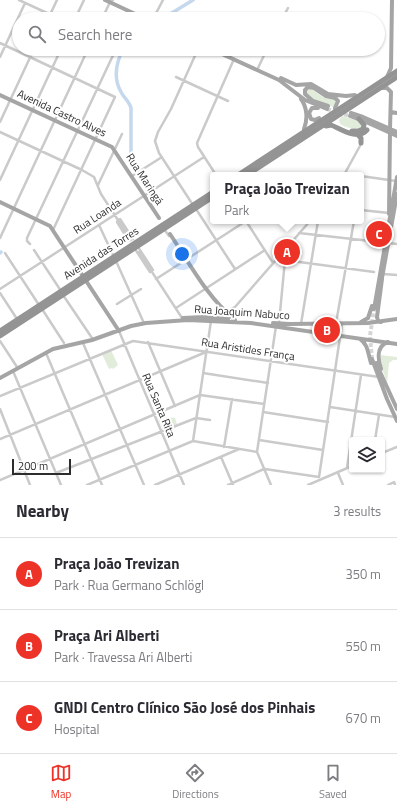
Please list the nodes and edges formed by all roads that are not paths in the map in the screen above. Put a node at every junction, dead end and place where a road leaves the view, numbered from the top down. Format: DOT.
graph roads {
  1 [pos="18,0"];
  2 [pos="57,0"];
  3 [pos="84,0"];
  4 [pos="105,0"];
  5 [pos="163,0"];
  6 [pos="392,0"];
  7 [pos="111,1"];
  8 [pos="25,3"];
  9 [pos="288,8"];
  10 [pos="21,12"];
  11 [pos="44,12"];
  12 [pos="51,12"];
  13 [pos="78,12"];
  14 [pos="106,12"];
  15 [pos="131,12"];
  16 [pos="136,12"];
  17 [pos="156,12"];
  18 [pos="286,12"];
  19 [pos="12,32"];
  20 [pos="0,43"];
  21 [pos="6,45"];
  22 [pos="12,48"];
  23 [pos="58,56"];
  24 [pos="85,56"];
  25 [pos="113,56"];
  26 [pos="195,56"];
  27 [pos="227,56"];
  28 [pos="232,56"];
  29 [pos="264,56"];
  30 [pos="0,57"];
  31 [pos="30,57"];
  32 [pos="234,59"];
  33 [pos="52,67"];
  34 [pos="258,68"];
  35 [pos="397,71"];
  36 [pos="75,77"];
  37 [pos="176,77"];
  38 [pos="397,77"];
  39 [pos="281,78"];
  40 [pos="386,78"];
  41 [pos="184,80"];
  42 [pos="98,88"];
  43 [pos="371,88"];
  44 [pos="380,89"];
  45 [pos="0,95"];
  46 [pos="355,95"];
  47 [pos="218,96"];
  48 [pos="298,96"];
  49 [pos="10,100"];
  50 [pos="228,101"];
  51 [pos="314,102"];
  52 [pos="321,108"];
  53 [pos="335,108"];
  54 [pos="33,110"];
  55 [pos="391,112"];
  56 [pos="397,113"];
  57 [pos="339,115"];
  58 [pos="319,118"];
  59 [pos="359,119"];
  60 [pos="55,120"];
  61 [pos="0,122"];
  62 [pos="370,123"];
  63 [pos="304,128"];
  64 [pos="318,129"];
  65 [pos="367,130"];
  66 [pos="77,131"];
  67 [pos="390,131"];
  68 [pos="0,132"];
  69 [pos="397,132"];
  70 [pos="122,134"];
  71 [pos="357,134"];
  72 [pos="397,136"];
  73 [pos="96,139"];
  74 [pos="18,140"];
  75 [pos="361,143"];
  76 [pos="115,150"];
  77 [pos="41,151"];
  78 [pos="276,151"];
  79 [pos="204,156"];
  80 [pos="162,157"];
  81 [pos="63,161"];
  82 [pos="82,170"];
  83 [pos="214,172"];
  84 [pos="243,172"];
  85 [pos="252,172"];
  86 [pos="345,172"];
  87 [pos="132,176"];
  88 [pos="174,176"];
  89 [pos="364,176"];
  90 [pos="397,179"];
  91 [pos="0,180"];
  92 [pos="389,180"];
  93 [pos="97,185"];
  94 [pos="210,194"];
  95 [pos="397,194"];
  96 [pos="144,195"];
  97 [pos="210,199"];
  98 [pos="0,202"];
  99 [pos="194,207"];
  100 [pos="14,208"];
  101 [pos="364,210"];
  102 [pos="388,213"];
  103 [pos="115,215"];
  104 [pos="36,218"];
  105 [pos="159,218"];
  106 [pos="241,224"];
  107 [pos="248,224"];
  108 [pos="307,224"];
  109 [pos="318,224"];
  110 [pos="353,224"];
  111 [pos="99,225"];
  112 [pos="388,226"];
  113 [pos="164,229"];
  114 [pos="53,230"];
  115 [pos="299,233"];
  116 [pos="169,235"];
  117 [pos="316,235"];
  118 [pos="0,238"];
  119 [pos="350,239"];
  120 [pos="131,240"];
  121 [pos="216,240"];
  122 [pos="387,243"];
  123 [pos="30,244"];
  124 [pos="397,244"];
  125 [pos="64,247"];
  126 [pos="137,248"];
  127 [pos="34,250"];
  128 [pos="265,250"];
  129 [pos="5,253"];
  130 [pos="115,258"];
  131 [pos="186,259"];
  132 [pos="277,259"];
  133 [pos="286,260"];
  134 [pos="42,262"];
  135 [pos="273,263"];
  136 [pos="311,264"];
  137 [pos="345,268"];
  138 [pos="235,269"];
  139 [pos="151,271"];
  140 [pos="374,272"];
  141 [pos="383,274"];
  142 [pos="397,275"];
  143 [pos="20,276"];
  144 [pos="84,278"];
  145 [pos="156,279"];
  146 [pos="380,279"];
  147 [pos="205,288"];
  148 [pos="0,289"];
  149 [pos="141,289"];
  150 [pos="0,293"];
  151 [pos="62,293"];
  152 [pos="131,295"];
  153 [pos="117,304"];
  154 [pos="40,307"];
  155 [pos="176,308"];
  156 [pos="375,308"];
  157 [pos="222,309"];
  158 [pos="183,319"];
  159 [pos="221,319"];
  160 [pos="397,319"];
  161 [pos="17,320"];
  162 [pos="235,320"];
  163 [pos="143,321"];
  164 [pos="211,321"];
  165 [pos="217,321"];
  166 [pos="381,322"];
  167 [pos="300,324"];
  168 [pos="308,324"];
  169 [pos="317,324"];
  170 [pos="336,324"];
  171 [pos="342,324"];
  172 [pos="357,324"];
  173 [pos="278,325"];
  174 [pos="118,330"];
  175 [pos="0,331"];
  176 [pos="308,331"];
  177 [pos="316,332"];
  178 [pos="0,336"];
  179 [pos="341,336"];
  180 [pos="92,338"];
  181 [pos="356,338"];
  182 [pos="0,341"];
  183 [pos="148,342"];
  184 [pos="388,342"];
  185 [pos="83,343"];
  186 [pos="124,343"];
  187 [pos="64,344"];
  188 [pos="397,344"];
  189 [pos="207,351"];
  190 [pos="46,353"];
  191 [pos="89,358"];
  192 [pos="373,359"];
  193 [pos="271,361"];
  194 [pos="17,367"];
  195 [pos="13,370"];
  196 [pos="160,371"];
  197 [pos="335,371"];
  198 [pos="374,372"];
  199 [pos="54,373"];
  200 [pos="203,373"];
  201 [pos="361,375"];
  202 [pos="371,376"];
  203 [pos="0,377"];
  204 [pos="380,378"];
  205 [pos="140,380"];
  206 [pos="268,383"];
  207 [pos="20,388"];
  208 [pos="105,394"];
  209 [pos="200,395"];
  210 [pos="0,396"];
  211 [pos="232,399"];
  212 [pos="264,404"];
  213 [pos="175,406"];
  214 [pos="397,406"];
  215 [pos="330,407"];
  216 [pos="70,409"];
  217 [pos="0,410"];
  218 [pos="356,411"];
  219 [pos="263,412"];
  220 [pos="154,414"];
  221 [pos="379,415"];
  222 [pos="196,418"];
  223 [pos="396,419"];
  224 [pos="210,420"];
  225 [pos="328,422"];
  226 [pos="35,424"];
  227 [pos="120,429"];
  228 [pos="162,432"];
  229 [pos="10,435"];
  230 [pos="375,437"];
  231 [pos="0,438"];
  232 [pos="259,440"];
  233 [pos="193,441"];
  234 [pos="85,444"];
  235 [pos="127,445"];
  236 [pos="224,446"];
  237 [pos="397,447"];
  238 [pos="239,449"];
  239 [pos="323,450"];
  240 [pos="170,451"];
  241 [pos="257,452"];
  242 [pos="385,452"];
  243 [pos="221,457"];
  244 [pos="50,459"];
  245 [pos="91,459"];
  246 [pos="135,465"];
  247 [pos="347,468"];
  248 [pos="264,469"];
  249 [pos="24,470"];
  250 [pos="338,472"];
  251 [pos="56,473"];
  252 [pos="180,474"];
  253 [pos="319,479"];
  254 [pos="0,480"];
  255 [pos="100,480"];
  256 [pos="232,484"];
  257 [pos="394,484"];
  258 [pos="30,485"];
  259 [pos="61,485"];
  260 [pos="87,485"];
  261 [pos="102,485"];
  262 [pos="144,485"];
  263 [pos="155,485"];
  264 [pos="184,485"];
  265 [pos="228,485"];
  266 [pos="271,485"];
  267 [pos="308,485"];
  268 [pos="343,485"];
  269 [pos="388,485"];
  1 -- 8 [label="street"];
  2 -- 12 [label="street"];
  3 -- 13 [label="street"];
  4 -- 7 [label="main road"];
  5 -- 17 [label="street"];
  6 -- 40 [label="main road"];
  7 -- 14 [label="street"];
  7 -- 15 [label="main road"];
  7 -- 16 [label="main road"];
  8 -- 10 [label="street"];
  8 -- 11 [label="street"];
  9 -- 18 [label="street"];
  19 -- 21 [label="street"];
  20 -- 21 [label="street"];
  21 -- 22 [label="street"];
  21 -- 30 [label="street"];
  23 -- 33 [label="street"];
  24 -- 36 [label="street"];
  25 -- 42 [label="street"];
  26 -- 41 [label="street"];
  27 -- 32 [label="main road"];
  28 -- 34 [label="main road"];
  29 -- 34 [label="street"];
  31 -- 33 [label="street"];
  31 -- 49 [label="street"];
  32 -- 47 [label="street"];
  32 -- 48 [label="main road"];
  33 -- 36 [label="street"];
  33 -- 54 [label="street"];
  34 -- 39 [label="main road"];
  35 -- 40 [label="highway"];
  36 -- 42 [label="street"];
  36 -- 60 [label="street"];
  37 -- 41 [label="street"];
  38 -- 44 [label="highway"];
  39 -- 46 [label="main road"];
  39 -- 51 [label="main road"];
  40 -- 43 [label="highway"];
  41 -- 47 [label="street"];
  41 -- 80 [label="street"];
  42 -- 66 [label="street"];
  42 -- 73 [label="street"];
  43 -- 46 [label="highway"];
  43 -- 78 [label="highway"];
  44 -- 55 [label="main road"];
  44 -- 57 [label="highway"];
  45 -- 49 [label="main road, Avenida Castro Alves"];
  46 -- 53 [label="highway"];
  47 -- 50 [label="street"];
  47 -- 79 [label="street"];
  48 -- 52 [label="main road"];
  48 -- 63 [label="main road"];
  49 -- 54 [label="main road, Avenida Castro Alves"];
  49 -- 61 [label="street"];
  51 -- 52 [label="main road"];
  51 -- 53 [label="main road"];
  52 -- 58 [label="main road"];
  53 -- 58 [label="highway"];
  54 -- 60 [label="main road, Avenida Castro Alves"];
  54 -- 74 [label="street"];
  55 -- 56 [label="main road"];
  55 -- 67 [label="main road"];
  57 -- 59 [label="highway"];
  57 -- 64 [label="highway"];
  58 -- 63 [label="highway"];
  59 -- 62 [label="main road"];
  59 -- 67 [label="main road"];
  60 -- 66 [label="main road, Avenida Castro Alves"];
  60 -- 77 [label="street"];
  62 -- 65 [label="street"];
  62 -- 67 [label="main road"];
  63 -- 78 [label="highway"];
  64 -- 71 [label="highway"];
  64 -- 85 [label="highway"];
  65 -- 71 [label="highway"];
  65 -- 75 [label="street"];
  66 -- 73 [label="main road, Avenida Castro Alves"];
  66 -- 81 [label="street"];
  67 -- 69 [label="main road"];
  67 -- 72 [label="main road"];
  67 -- 92 [label="main road"];
  68 -- 74 [label="street"];
  70 -- 76 [label="street"];
  71 -- 75 [label="highway"];
  73 -- 76 [label="main road, Avenida Castro Alves"];
  73 -- 82 [label="street"];
  74 -- 77 [label="street"];
  74 -- 91 [label="street"];
  75 -- 86 [label="street"];
  76 -- 87 [label="main road, Rua Maringá"];
  76 -- 93 [label="street"];
  77 -- 81 [label="street"];
  77 -- 100 [label="street"];
  78 -- 84 [label="highway"];
  79 -- 83 [label="street"];
  79 -- 88 [label="street, Rua Loanda"];
  80 -- 87 [label="street"];
  80 -- 88 [label="street"];
  81 -- 82 [label="street"];
  81 -- 104 [label="street"];
  82 -- 93 [label="street"];
  82 -- 114 [label="street"];
  87 -- 96 [label="main road, Rua Maringá"];
  88 -- 96 [label="street, Rua Loanda"];
  88 -- 99 [label="street"];
  89 -- 92 [label="street"];
  90 -- 92 [label="street"];
  90 -- 112 [label="main road"];
  92 -- 102 [label="main road"];
  93 -- 103 [label="street"];
  94 -- 99 [label="highway, Avenida das Torres"];
  95 -- 122 [label="main road"];
  96 -- 103 [label="street, Rua Loanda"];
  96 -- 105 [label="main road, Rua Maringá"];
  97 -- 99 [label="highway, Avenida das Torres"];
  98 -- 100 [label="main road"];
  99 -- 113 [label="highway, Avenida das Torres"];
  99 -- 121 [label="street"];
  99 -- 130 [label="highway, Avenida das Torres"];
  100 -- 104 [label="main road"];
  100 -- 118 [label="street"];
  101 -- 102 [label="street"];
  102 -- 112 [label="main road"];
  103 -- 111 [label="street, Rua Loanda"];
  103 -- 120 [label="street"];
  104 -- 114 [label="main road"];
  104 -- 123 [label="street"];
  106 -- 121 [label="street"];
  107 -- 128 [label="street"];
  108 -- 115 [label="street"];
  109 -- 117 [label="street"];
  110 -- 119 [label="street"];
  111 -- 125 [label="street, Rua Loanda"];
  111 -- 130 [label="street"];
  112 -- 122 [label="main road"];
  113 -- 116 [label="street"];
  113 -- 126 [label="highway, Avenida das Torres"];
  114 -- 125 [label="main road"];
  115 -- 117 [label="street"];
  115 -- 132 [label="street"];
  116 -- 131 [label="main road"];
  117 -- 119 [label="street"];
  117 -- 136 [label="street"];
  119 -- 122 [label="street"];
  119 -- 137 [label="street"];
  121 -- 131 [label="street"];
  121 -- 138 [label="street"];
  122 -- 124 [label="street"];
  122 -- 141 [label="main road"];
  122 -- 146 [label="main road"];
  125 -- 134 [label="street, Rua Loanda"];
  125 -- 144 [label="main road"];
  126 -- 130 [label="highway, Avenida das Torres"];
  126 -- 139 [label="street"];
  126 -- 139 [label="street"];
  127 -- 134 [label="street"];
  128 -- 135 [label="street"];
  128 -- 138 [label="street"];
  129 -- 143 [label="street"];
  130 -- 144 [label="highway, Avenida das Torres"];
  130 -- 152 [label="street"];
  131 -- 145 [label="street"];
  131 -- 147 [label="main road"];
  132 -- 133 [label="street"];
  132 -- 135 [label="street"];
  133 -- 136 [label="street"];
  133 -- 173 [label="street"];
  134 -- 143 [label="street, Rua Loanda"];
  134 -- 151 [label="street"];
  135 -- 157 [label="street"];
  136 -- 137 [label="street"];
  136 -- 167 [label="street"];
  137 -- 140 [label="street"];
  137 -- 170 [label="street"];
  138 -- 147 [label="street"];
  139 -- 145 [label="street"];
  141 -- 142 [label="street"];
  141 -- 146 [label="main road"];
  143 -- 148 [label="street, Rua Loanda"];
  143 -- 154 [label="street"];
  144 -- 151 [label="highway, Avenida das Torres"];
  144 -- 174 [label="main road"];
  145 -- 155 [label="street"];
  146 -- 156 [label="main road"];
  146 -- 166 [label="main road"];
  146 -- 172 [label="main road"];
  147 -- 155 [label="street"];
  147 -- 157 [label="main road"];
  149 -- 152 [label="street"];
  150 -- 161 [label="street"];
  151 -- 154 [label="highway, Avenida das Torres"];
  151 -- 180 [label="street"];
  152 -- 153 [label="street"];
  152 -- 163 [label="street"];
  154 -- 161 [label="highway, Avenida das Torres"];
  154 -- 178 [label="highway, Avenida das Torres"];
  154 -- 187 [label="street"];
  155 -- 158 [label="street"];
  157 -- 159 [label="main road"];
  157 -- 162 [label="main road"];
  158 -- 159 [label="main road, Rua Joaquim Nabuco"];
  158 -- 163 [label="main road, Rua Joaquim Nabuco"];
  158 -- 164 [label="main road, Rua Joaquim Nabuco"];
  158 -- 174 [label="main road, Rua Joaquim Nabuco"];
  159 -- 162 [label="main road, Rua Joaquim Nabuco"];
  159 -- 165 [label="main road"];
  160 -- 166 [label="main road, Rua Joaquim Nabuco"];
  161 -- 175 [label="highway, Avenida das Torres"];
  162 -- 173 [label="main road, Rua Joaquim Nabuco"];
  163 -- 174 [label="main road, Rua Joaquim Nabuco"];
  164 -- 165 [label="main road, Rua Joaquim Nabuco"];
  164 -- 189 [label="street"];
  165 -- 173 [label="main road, Rua Joaquim Nabuco"];
  166 -- 172 [label="main road, Rua Joaquim Nabuco"];
  167 -- 168 [label="main road, Rua Joaquim Nabuco"];
  167 -- 173 [label="main road, Rua Joaquim Nabuco"];
  168 -- 169 [label="main road, Rua Joaquim Nabuco"];
  168 -- 176 [label="main road"];
  169 -- 170 [label="main road, Rua Joaquim Nabuco"];
  169 -- 177 [label="main road"];
  170 -- 171 [label="main road, Rua Joaquim Nabuco"];
  171 -- 172 [label="main road, Rua Joaquim Nabuco"];
  171 -- 179 [label="street"];
  173 -- 176 [label="main road"];
  173 -- 193 [label="street"];
  174 -- 180 [label="main road, Rua Joaquim Nabuco"];
  174 -- 185 [label="main road, Rua Joaquim Nabuco"];
  174 -- 186 [label="street, Rua Santa Rita"];
  176 -- 177 [label="main road"];
  177 -- 179 [label="main road"];
  179 -- 181 [label="main road"];
  179 -- 197 [label="street"];
  180 -- 187 [label="main road, Rua Joaquim Nabuco"];
  181 -- 184 [label="main road"];
  181 -- 198 [label="main road"];
  182 -- 194 [label="street"];
  183 -- 186 [label="street, Rua Aristides França"];
  183 -- 189 [label="street, Rua Aristides França"];
  183 -- 196 [label="street"];
  184 -- 188 [label="main road"];
  184 -- 204 [label="main road"];
  185 -- 190 [label="main road, Rua Joaquim Nabuco"];
  185 -- 191 [label="street"];
  186 -- 191 [label="street, Rua Aristides França"];
  186 -- 205 [label="street, Rua Santa Rita"];
  187 -- 194 [label="main road, Rua Joaquim Nabuco"];
  189 -- 193 [label="street, Rua Aristides França"];
  189 -- 196 [label="street"];
  189 -- 200 [label="street"];
  190 -- 195 [label="main road, Rua Joaquim Nabuco"];
  190 -- 199 [label="street"];
  191 -- 199 [label="street, Rua Aristides França"];
  191 -- 208 [label="street"];
  192 -- 204 [label="main road"];
  193 -- 197 [label="street, Rua Aristides França"];
  193 -- 206 [label="street"];
  194 -- 195 [label="main road, Rua Joaquim Nabuco"];
  195 -- 203 [label="main road, Rua Joaquim Nabuco"];
  195 -- 207 [label="street"];
  196 -- 205 [label="street"];
  196 -- 213 [label="street"];
  197 -- 201 [label="street, Rua Aristides França"];
  197 -- 215 [label="street"];
  198 -- 202 [label="street"];
  198 -- 204 [label="main road"];
  199 -- 207 [label="street, Rua Aristides França"];
  199 -- 216 [label="street"];
  200 -- 206 [label="street"];
  200 -- 209 [label="street"];
  201 -- 202 [label="street, Rua Aristides França"];
  201 -- 218 [label="street"];
  202 -- 204 [label="street, Rua Aristides França"];
  204 -- 214 [label="main road"];
  204 -- 223 [label="main road"];
  205 -- 208 [label="street"];
  205 -- 220 [label="street, Rua Santa Rita"];
  206 -- 212 [label="street"];
  207 -- 210 [label="street, Rua Aristides França"];
  207 -- 226 [label="street"];
  208 -- 216 [label="street"];
  208 -- 227 [label="street"];
  209 -- 211 [label="street"];
  209 -- 213 [label="street"];
  209 -- 222 [label="street"];
  211 -- 212 [label="street"];
  211 -- 236 [label="street"];
  212 -- 219 [label="street"];
  213 -- 220 [label="street"];
  215 -- 218 [label="street"];
  215 -- 225 [label="street"];
  216 -- 226 [label="street"];
  216 -- 234 [label="street"];
  217 -- 229 [label="street"];
  218 -- 221 [label="street"];
  218 -- 247 [label="street"];
  219 -- 225 [label="street"];
  219 -- 232 [label="street"];
  220 -- 227 [label="street"];
  220 -- 228 [label="street, Rua Santa Rita"];
  221 -- 223 [label="street"];
  221 -- 230 [label="street"];
  222 -- 224 [label="street"];
  222 -- 228 [label="street"];
  222 -- 233 [label="street"];
  225 -- 239 [label="street"];
  226 -- 229 [label="street"];
  226 -- 244 [label="street"];
  227 -- 234 [label="street"];
  227 -- 235 [label="street"];
  228 -- 235 [label="street"];
  228 -- 240 [label="street, Rua Santa Rita"];
  229 -- 231 [label="street"];
  229 -- 249 [label="street"];
  232 -- 239 [label="street"];
  232 -- 241 [label="street"];
  233 -- 236 [label="street"];
  233 -- 240 [label="street"];
  234 -- 244 [label="street"];
  234 -- 245 [label="street"];
  235 -- 245 [label="street"];
  235 -- 246 [label="street"];
  236 -- 238 [label="street"];
  237 -- 242 [label="street"];
  238 -- 241 [label="street"];
  238 -- 243 [label="street"];
  239 -- 253 [label="street"];
  240 -- 246 [label="street"];
  240 -- 252 [label="street, Rua Santa Rita"];
  241 -- 248 [label="street"];
  243 -- 252 [label="street"];
  243 -- 256 [label="street"];
  244 -- 249 [label="street"];
  244 -- 251 [label="street"];
  245 -- 251 [label="street"];
  245 -- 255 [label="street"];
  246 -- 255 [label="street"];
  246 -- 262 [label="street"];
  247 -- 250 [label="street"];
  248 -- 253 [label="street"];
  248 -- 256 [label="street"];
  248 -- 266 [label="street"];
  249 -- 254 [label="street"];
  249 -- 258 [label="street"];
  250 -- 253 [label="street"];
  250 -- 268 [label="street"];
  251 -- 259 [label="street"];
  252 -- 263 [label="street"];
  252 -- 264 [label="street, Rua Santa Rita"];
  253 -- 267 [label="street"];
  255 -- 260 [label="street"];
  255 -- 261 [label="street"];
  256 -- 265 [label="street"];
  257 -- 269 [label="street"];
}
